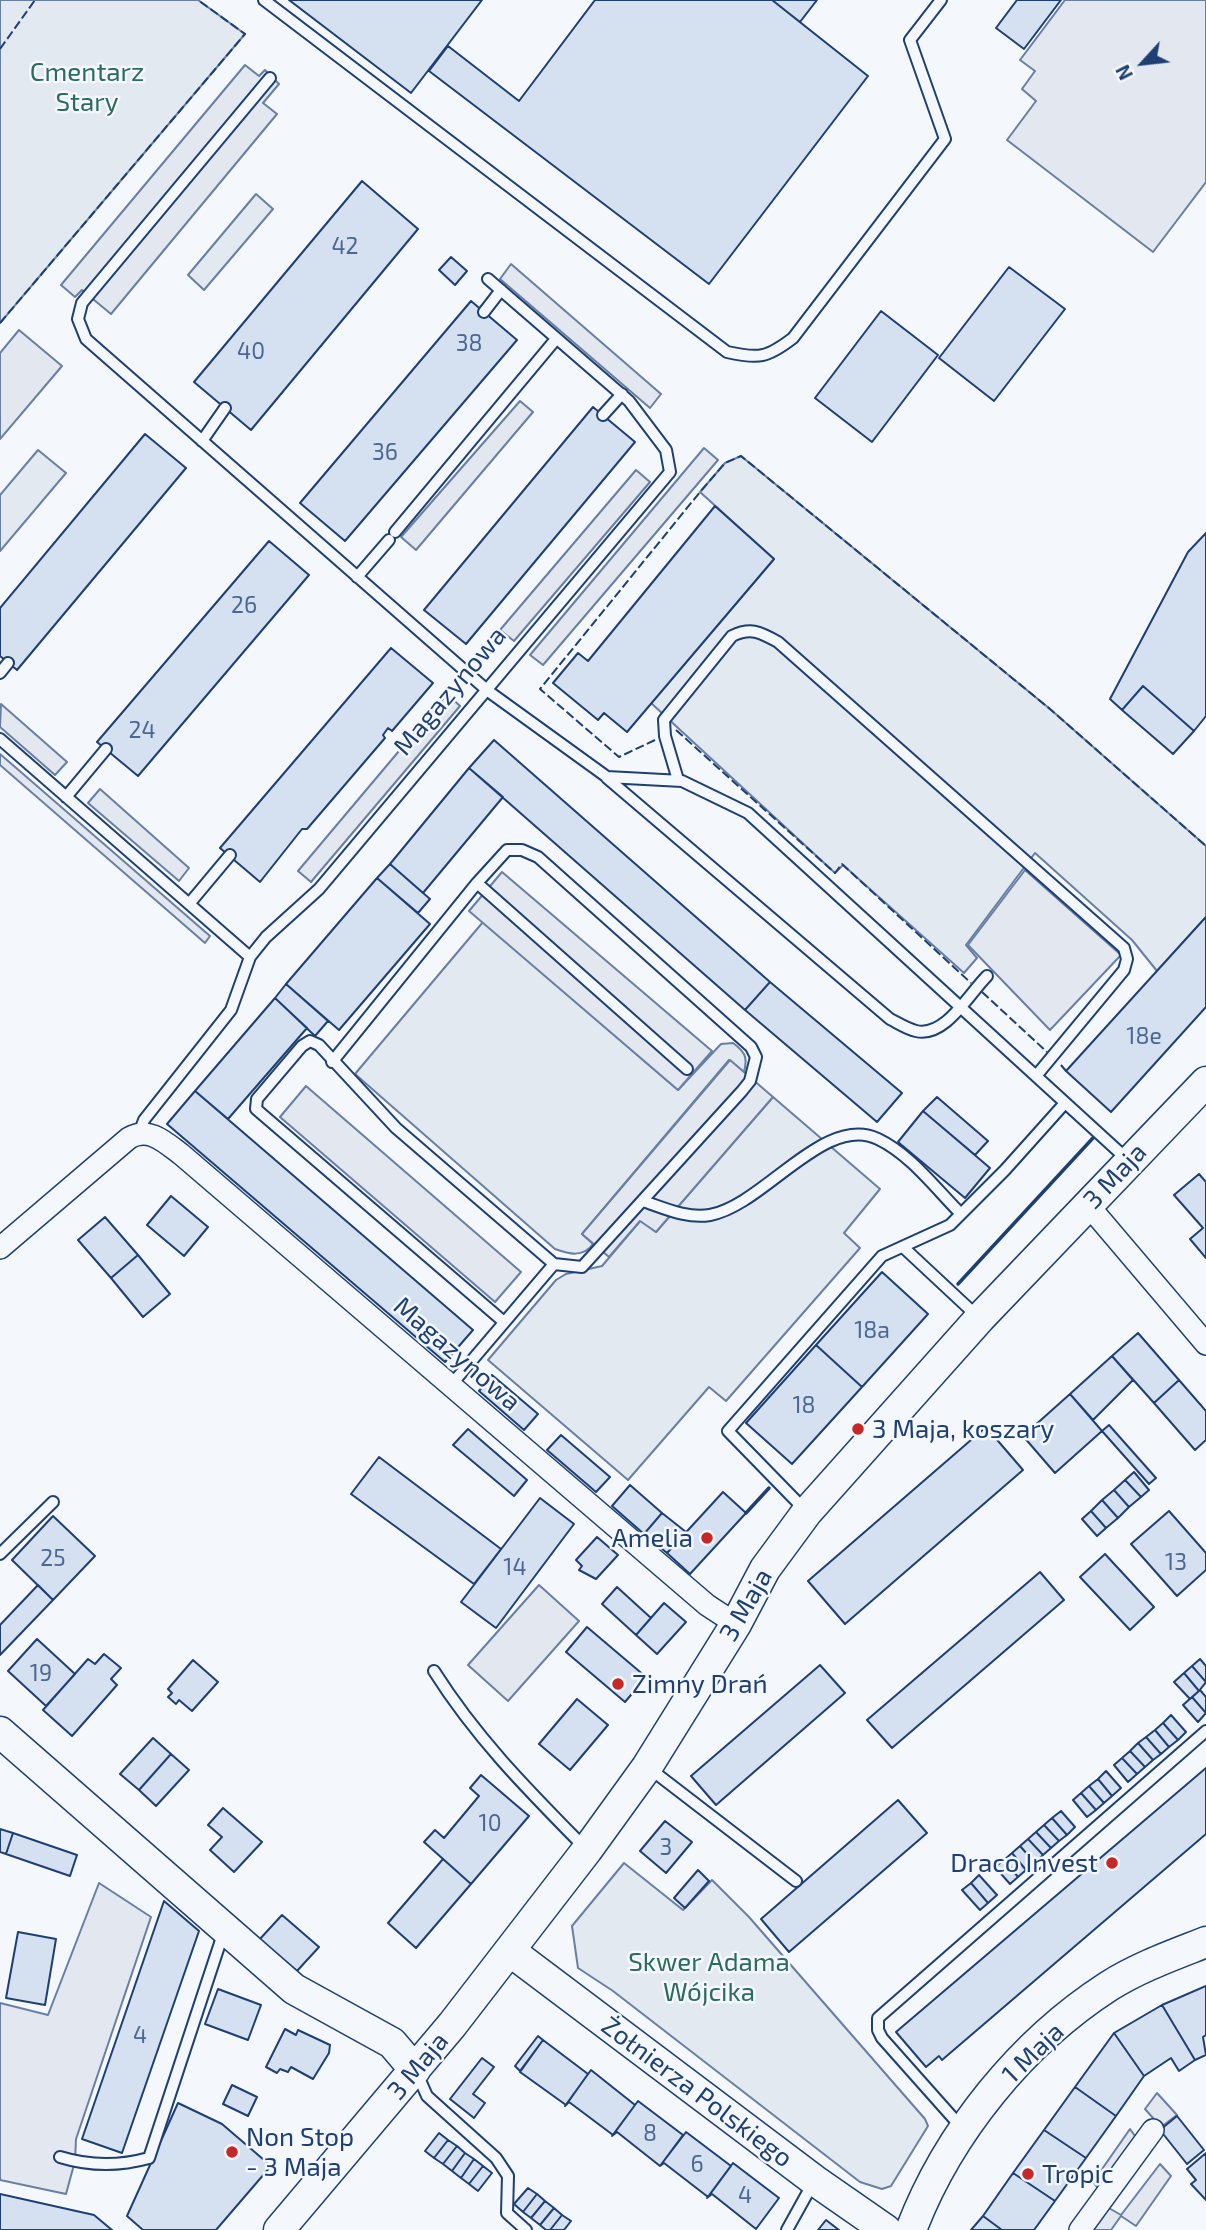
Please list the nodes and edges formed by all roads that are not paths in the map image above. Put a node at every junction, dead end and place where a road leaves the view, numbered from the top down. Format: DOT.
graph roads {
  1 [pos="264,0"];
  2 [pos="942,0"];
  3 [pos="270,78"];
  4 [pos="488,279"];
  5 [pos="501,290"];
  6 [pos="484,312"];
  7 [pos="556,339"];
  8 [pos="622,394"];
  9 [pos="225,408"];
  10 [pos="603,415"];
  11 [pos="202,441"];
  12 [pos="357,577"];
  13 [pos="8,663"];
  14 [pos="0,673"];
  15 [pos="488,691"];
  16 [pos="0,740"];
  17 [pos="106,749"];
  18 [pos="607,777"];
  19 [pos="678,780"];
  20 [pos="66,797"];
  21 [pos="230,855"];
  22 [pos="477,883"];
  23 [pos="189,904"];
  24 [pos="250,957"];
  25 [pos="986,976"];
  26 [pos="960,1006"];
  27 [pos="332,1062"];
  28 [pos="687,1069"];
  29 [pos="1036,1076"];
  30 [pos="1206,1082"];
  31 [pos="1065,1103"];
  32 [pos="139,1133"];
  33 [pos="1129,1161"];
  34 [pos="643,1201"];
  35 [pos="1088,1205"];
  36 [pos="961,1214"];
  37 [pos="903,1247"];
  38 [pos="0,1248"];
  39 [pos="554,1264"];
  40 [pos="981,1318"];
  41 [pos="504,1322"];
  42 [pos="1206,1344"];
  43 [pos="451,1385"];
  44 [pos="52,1502"];
  45 [pos="807,1512"];
  46 [pos="0,1554"];
  47 [pos="736,1624"];
  48 [pos="434,1671"];
  49 [pos="1206,1731"];
  50 [pos="0,1732"];
  51 [pos="647,1767"];
  52 [pos="586,1850"];
  53 [pos="796,1881"];
  54 [pos="224,1931"];
  55 [pos="1206,1942"];
  56 [pos="510,1951"];
  57 [pos="415,2070"];
  58 [pos="965,2130"];
  59 [pos="1153,2130"];
  60 [pos="60,2157"];
  61 [pos="814,2180"];
  62 [pos="918,2227"];
  63 [pos="279,2230"];
  64 [pos="526,2230"];
  65 [pos="788,2230"];
  66 [pos="886,2230"];
  67 [pos="1080,2230"];
  1 -- 2 [label="lane"];
  3 -- 11 [label="lane"];
  4 -- 5 [label="lane"];
  5 -- 6 [label="lane"];
  5 -- 7 [label="lane"];
  7 -- 8 [label="lane"];
  7 -- 12 [label="lane"];
  8 -- 10 [label="lane"];
  8 -- 15 [label="lane, Magazynowa"];
  9 -- 11 [label="lane"];
  11 -- 12 [label="lane"];
  12 -- 15 [label="lane"];
  13 -- 14 [label="lane"];
  15 -- 18 [label="lane"];
  15 -- 24 [label="lane, Magazynowa"];
  16 -- 20 [label="lane"];
  17 -- 20 [label="lane"];
  18 -- 19 [label="lane"];
  18 -- 26 [label="lane"];
  19 -- 26 [label="lane"];
  19 -- 29 [label="lane"];
  20 -- 23 [label="lane"];
  21 -- 23 [label="lane"];
  22 -- 27 [label="lane"];
  22 -- 28 [label="lane"];
  22 -- 34 [label="lane"];
  23 -- 24 [label="lane"];
  24 -- 32 [label="lane, Magazynowa"];
  25 -- 26 [label="lane"];
  26 -- 29 [label="lane"];
  27 -- 39 [label="lane"];
  27 -- 41 [label="lane"];
  29 -- 31 [label="lane"];
  30 -- 33 [label="street, 3 Maja"];
  31 -- 33 [label="lane"];
  31 -- 36 [label="lane"];
  32 -- 38 [label="street, Magazynowa"];
  32 -- 43 [label="street, Magazynowa"];
  33 -- 35 [label="street, 3 Maja"];
  34 -- 36 [label="lane"];
  34 -- 39 [label="lane"];
  35 -- 40 [label="street, 3 Maja"];
  35 -- 42 [label="street"];
  36 -- 37 [label="lane"];
  37 -- 40 [label="lane"];
  37 -- 45 [label="lane"];
  39 -- 41 [label="lane"];
  40 -- 45 [label="street, 3 Maja"];
  41 -- 43 [label="lane"];
  43 -- 47 [label="street, Magazynowa"];
  44 -- 46 [label="lane"];
  45 -- 47 [label="street, 3 Maja"];
  47 -- 51 [label="street, 3 Maja"];
  48 -- 52 [label="lane"];
  49 -- 58 [label="lane"];
  50 -- 54 [label="street"];
  51 -- 52 [label="street, 3 Maja"];
  51 -- 53 [label="lane"];
  52 -- 56 [label="street, 3 Maja"];
  54 -- 57 [label="street"];
  54 -- 60 [label="lane"];
  55 -- 58 [label="street, 1 Maja"];
  56 -- 57 [label="street, 3 Maja"];
  56 -- 61 [label="street, Żołnierza Polskiego"];
  57 -- 63 [label="street, 3 Maja"];
  57 -- 64 [label="lane"];
  58 -- 62 [label="street, 1 Maja"];
  59 -- 67 [label="street"];
  61 -- 65 [label="lane"];
  61 -- 66 [label="street, Żołnierza Polskiego"];
}
